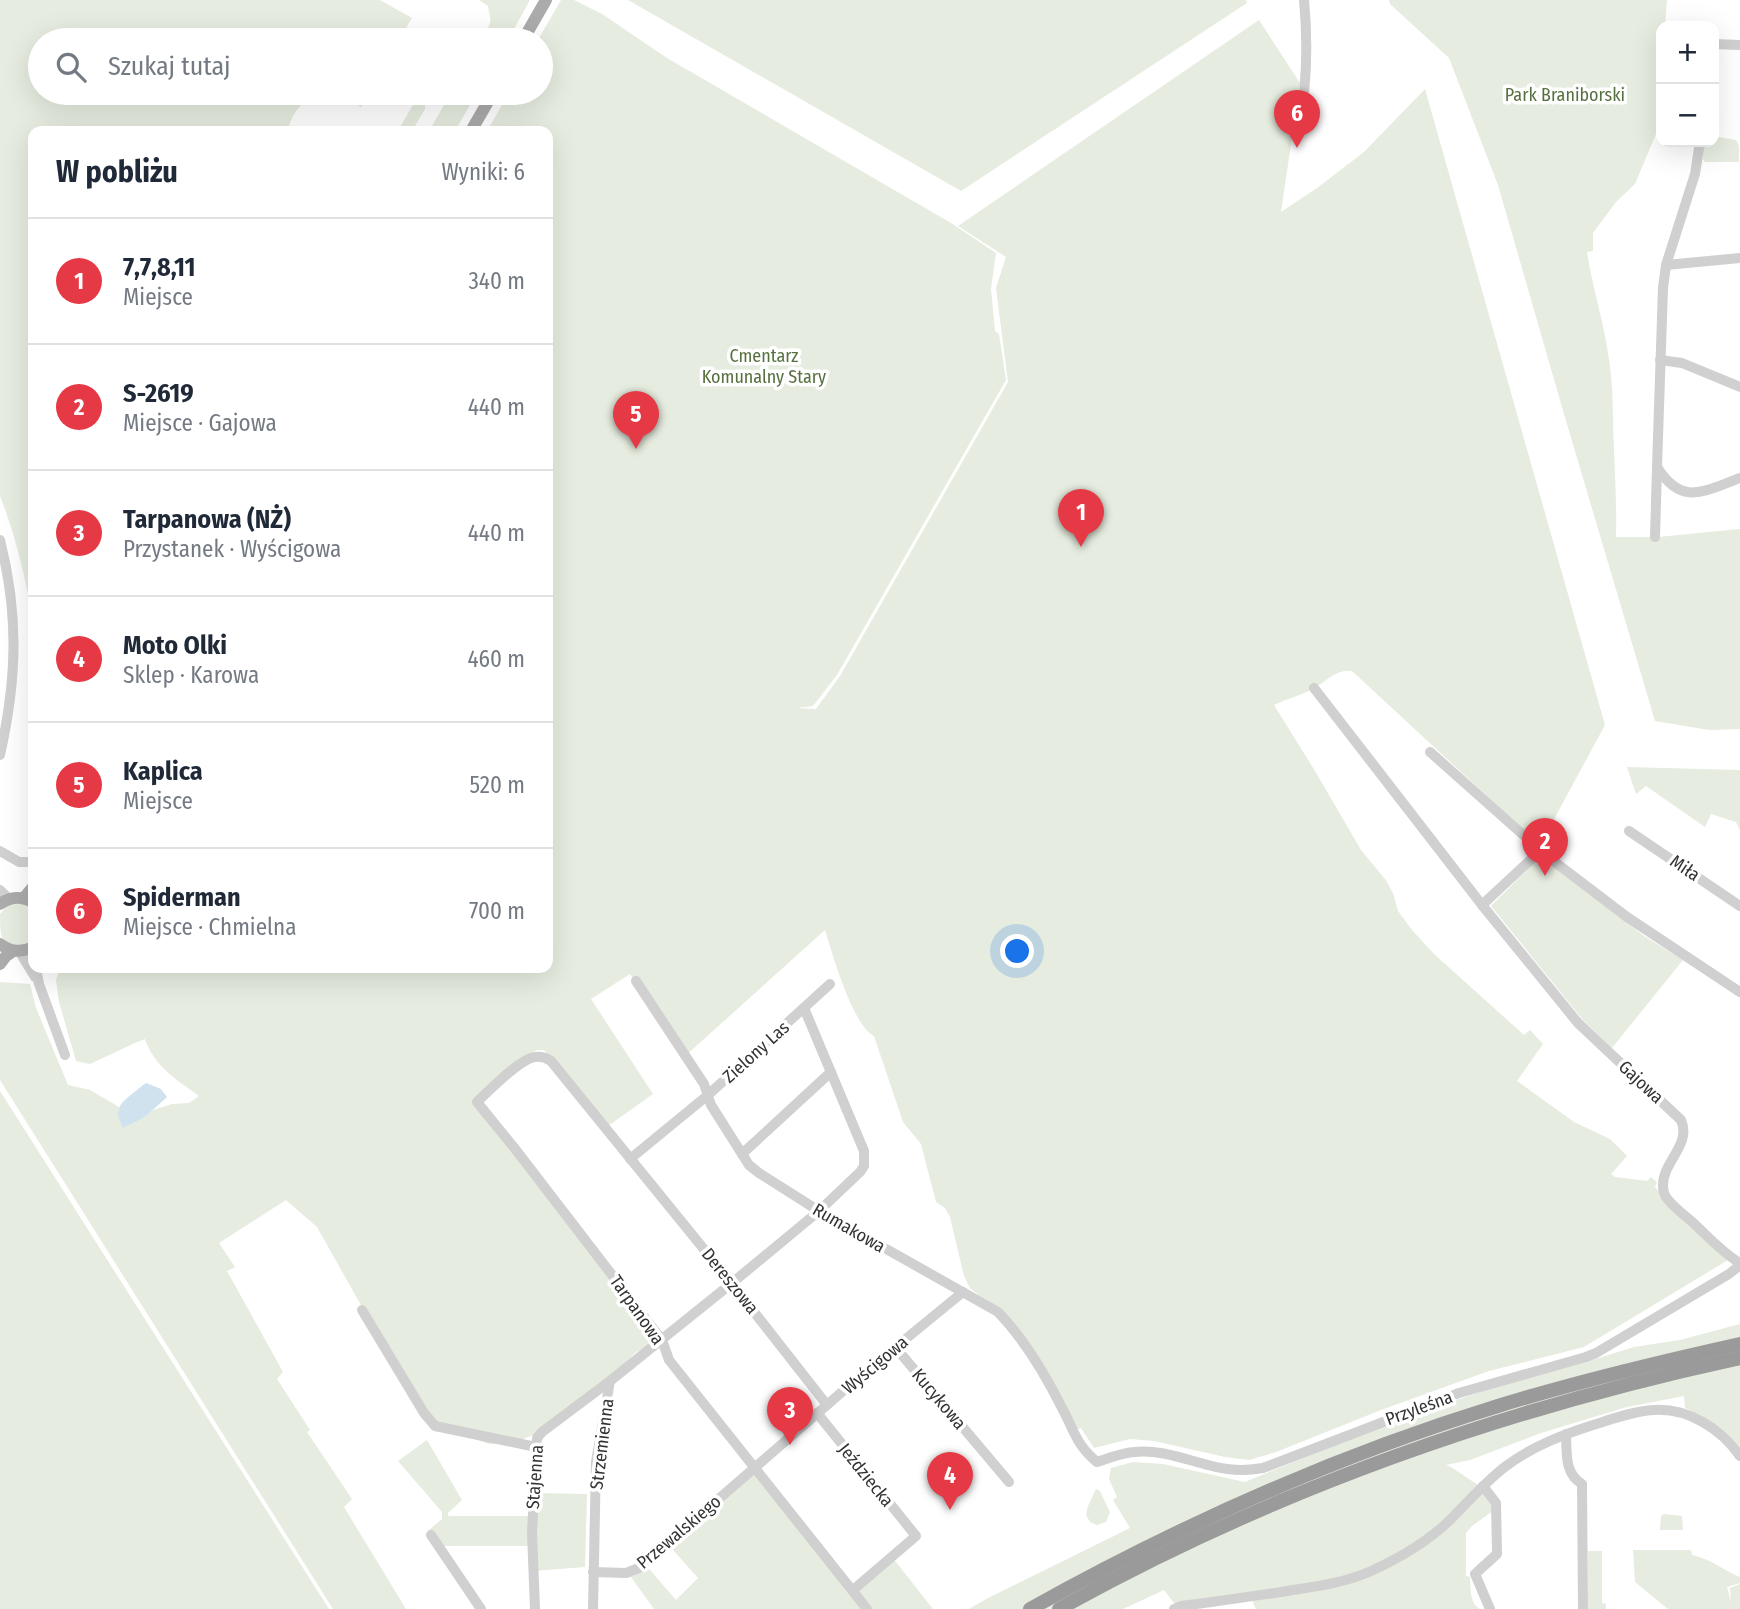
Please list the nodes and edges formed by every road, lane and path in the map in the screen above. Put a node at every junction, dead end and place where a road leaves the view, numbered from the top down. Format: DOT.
graph roads {
  1 [pos="546,0"];
  2 [pos="1304,0"];
  3 [pos="530,28"];
  4 [pos="1719,44"];
  5 [pos="1740,45"];
  6 [pos="486,105"];
  7 [pos="474,126"];
  8 [pos="1299,126"];
  9 [pos="1699,147"];
  10 [pos="1740,258"];
  11 [pos="1666,265"];
  12 [pos="1660,359"];
  13 [pos="1740,387"];
  14 [pos="1657,467"];
  15 [pos="1740,478"];
  16 [pos="1655,537"];
  17 [pos="0,540"];
  18 [pos="1314,688"];
  19 [pos="1430,752"];
  20 [pos="0,755"];
  21 [pos="1629,831"];
  22 [pos="1541,850"];
  23 [pos="0,851"];
  24 [pos="28,862"];
  25 [pos="3,898"];
  26 [pos="28,900"];
  27 [pos="1482,905"];
  28 [pos="1740,906"];
  29 [pos="0,944"];
  30 [pos="28,948"];
  31 [pos="16,951"];
  32 [pos="0,964"];
  33 [pos="28,968"];
  34 [pos="31,973"];
  35 [pos="37,973"];
  36 [pos="636,981"];
  37 [pos="39,984"];
  38 [pos="830,984"];
  39 [pos="1740,992"];
  40 [pos="804,1008"];
  41 [pos="65,1055"];
  42 [pos="551,1061"];
  43 [pos="831,1072"];
  44 [pos="708,1095"];
  45 [pos="742,1154"];
  46 [pos="630,1159"];
  47 [pos="819,1211"];
  48 [pos="1740,1264"];
  49 [pos="732,1283"];
  50 [pos="963,1292"];
  51 [pos="362,1310"];
  52 [pos="662,1340"];
  53 [pos="1740,1343"];
  54 [pos="896,1348"];
  55 [pos="1740,1358"];
  56 [pos="610,1381"];
  57 [pos="827,1405"];
  58 [pos="817,1413"];
  59 [pos="1566,1434"];
  60 [pos="536,1447"];
  61 [pos="1084,1451"];
  62 [pos="1740,1456"];
  63 [pos="755,1467"];
  64 [pos="1009,1482"];
  65 [pos="1483,1486"];
  66 [pos="431,1535"];
  67 [pos="593,1572"];
  68 [pos="853,1590"];
  69 [pos="481,1609"];
  70 [pos="535,1609"];
  71 [pos="593,1609"];
  72 [pos="867,1609"];
  73 [pos="1030,1609"];
  74 [pos="1059,1609"];
  75 [pos="1174,1609"];
  76 [pos="1490,1609"];
  77 [pos="1583,1609"];
  1 -- 3 [label="main road"];
  2 -- 8 [label="street"];
  4 -- 5 [label="street"];
  6 -- 7 [label="main road"];
  9 -- 11 [label="street"];
  10 -- 11 [label="street"];
  11 -- 12 [label="street"];
  12 -- 13 [label="street"];
  12 -- 14 [label="street"];
  14 -- 15 [label="street"];
  14 -- 16 [label="street"];
  17 -- 20 [label="street"];
  18 -- 27 [label="street, Gajowa"];
  19 -- 22 [label="street"];
  21 -- 28 [label="street, Miła"];
  22 -- 27 [label="street"];
  22 -- 39 [label="street"];
  23 -- 24 [label="street"];
  25 -- 26 [label="main road"];
  27 -- 48 [label="street, Gajowa"];
  29 -- 31 [label="main road"];
  30 -- 31 [label="main road"];
  31 -- 32 [label="main road"];
  31 -- 33 [label="street"];
  34 -- 37 [label="street"];
  35 -- 37 [label="street"];
  36 -- 44 [label="street, Rumakowa"];
  37 -- 41 [label="street"];
  38 -- 40 [label="street, Zielony Las"];
  40 -- 43 [label="street, Zielony Las"];
  40 -- 44 [label="street, Zielony Las"];
  42 -- 46 [label="street, Dereszowa"];
  42 -- 52 [label="street, Tarpanowa"];
  43 -- 45 [label="street"];
  43 -- 47 [label="street, Zielony Las"];
  44 -- 45 [label="street, Rumakowa"];
  44 -- 46 [label="street"];
  45 -- 47 [label="street, Rumakowa"];
  46 -- 49 [label="street, Dereszowa"];
  47 -- 49 [label="street, Strzemienna"];
  47 -- 50 [label="street, Rumakowa"];
  48 -- 61 [label="street, Przyleśna"];
  49 -- 52 [label="street, Strzemienna"];
  49 -- 57 [label="street, Dereszowa"];
  50 -- 54 [label="street, Wyścigowa"];
  50 -- 61 [label="street, Rumakowa"];
  51 -- 60 [label="street"];
  52 -- 56 [label="street, Strzemienna"];
  52 -- 63 [label="street, Tarpanowa"];
  53 -- 73 [label="highway"];
  54 -- 57 [label="street, Wyścigowa"];
  54 -- 64 [label="street, Kucykowa"];
  55 -- 74 [label="highway"];
  56 -- 60 [label="street, Stajenna"];
  56 -- 67 [label="street, Strzemienna"];
  57 -- 58 [label="street, Wyścigowa"];
  58 -- 63 [label="street, Wyścigowa"];
  58 -- 68 [label="street, Jeździecka"];
  59 -- 62 [label="street"];
  59 -- 65 [label="street"];
  59 -- 77 [label="street"];
  60 -- 70 [label="street, Stajenna"];
  63 -- 67 [label="street, Przewalskiego"];
  63 -- 68 [label="street, Tarpanowa"];
  65 -- 75 [label="street"];
  65 -- 76 [label="street"];
  66 -- 69 [label="street"];
  67 -- 71 [label="street, Strzemienna"];
  68 -- 72 [label="street, Tarpanowa"];
}
